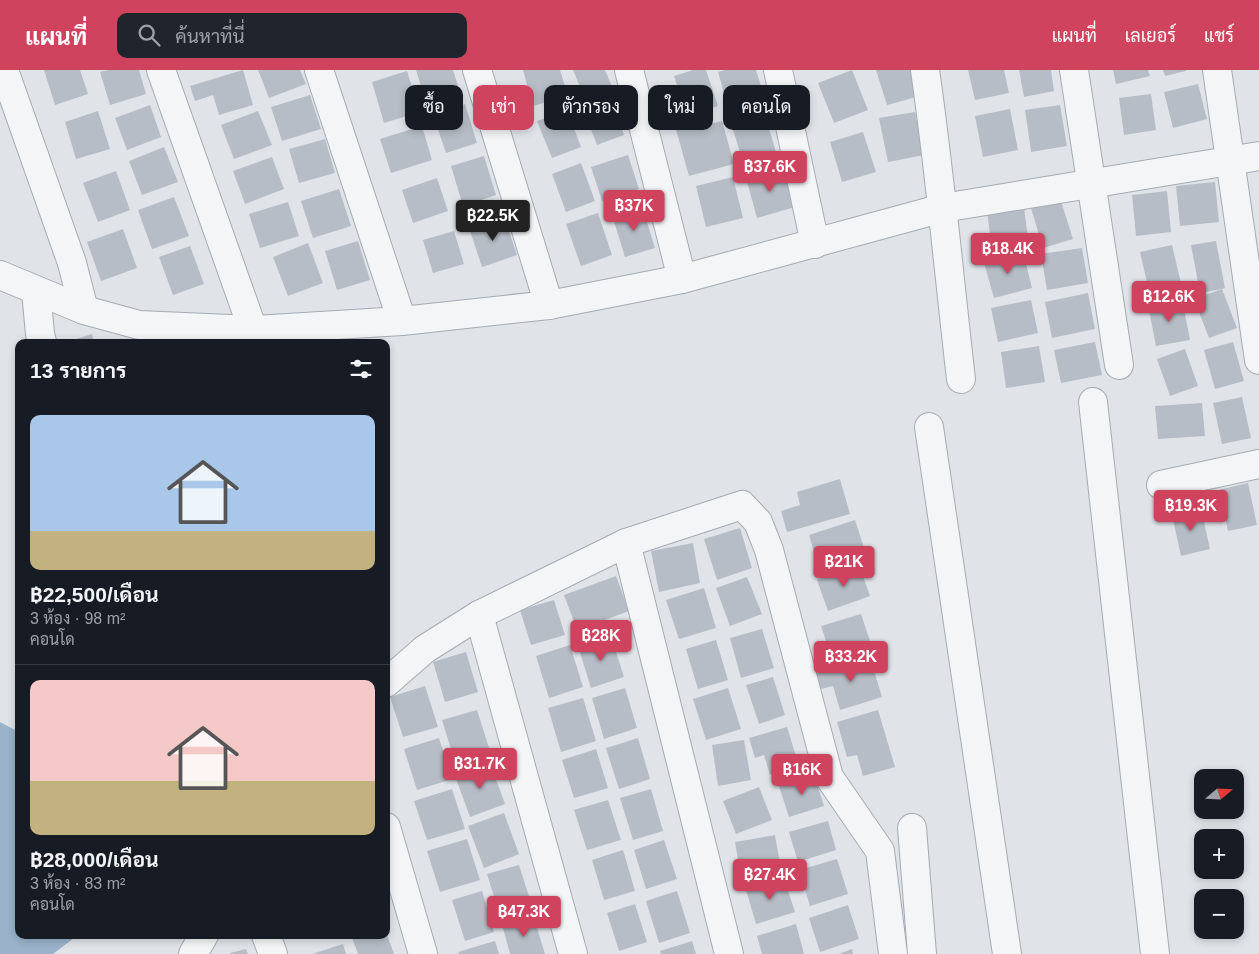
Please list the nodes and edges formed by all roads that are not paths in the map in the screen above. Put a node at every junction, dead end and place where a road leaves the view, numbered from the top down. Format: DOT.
graph roads {
  1 [pos="4,70"];
  2 [pos="161,70"];
  3 [pos="319,70"];
  4 [pos="477,70"];
  5 [pos="629,70"];
  6 [pos="778,70"];
  7 [pos="925,70"];
  8 [pos="1074,70"];
  9 [pos="1217,70"];
  10 [pos="1259,156"];
  11 [pos="1230,160"];
  12 [pos="1090,184"];
  13 [pos="943,208"];
  14 [pos="815,244"];
  15 [pos="0,276"];
  16 [pos="682,278"];
  17 [pos="36,291"];
  18 [pos="549,304"];
  19 [pos="84,310"];
  20 [pos="402,321"];
  21 [pos="139,325"];
  22 [pos="253,330"];
  23 [pos="41,339"];
  24 [pos="121,339"];
  25 [pos="1259,360"];
  26 [pos="1119,365"];
  27 [pos="962,378"];
  28 [pos="1093,402"];
  29 [pos="929,427"];
  30 [pos="1259,464"];
  31 [pos="1161,485"];
  32 [pos="626,543"];
  33 [pos="479,615"];
  34 [pos="390,680"];
  35 [pos="912,828"];
  36 [pos="390,841"];
  37 [pos="201,939"];
  38 [pos="267,939"];
  39 [pos="192,954"];
  40 [pos="273,954"];
  41 [pos="423,954"];
  42 [pos="573,954"];
  43 [pos="729,954"];
  44 [pos="893,954"];
  45 [pos="922,954"];
  46 [pos="1007,954"];
  47 [pos="1155,954"];
  1 -- 19 [label="street"];
  2 -- 22 [label="street"];
  3 -- 20 [label="street"];
  4 -- 18 [label="street"];
  5 -- 16 [label="street"];
  6 -- 14 [label="street"];
  7 -- 13 [label="street"];
  8 -- 12 [label="street"];
  9 -- 11 [label="street"];
  10 -- 11 [label="street"];
  11 -- 12 [label="street"];
  11 -- 25 [label="street"];
  12 -- 13 [label="street"];
  12 -- 26 [label="street"];
  13 -- 14 [label="street"];
  13 -- 27 [label="street"];
  14 -- 16 [label="street"];
  15 -- 17 [label="street"];
  16 -- 18 [label="street"];
  17 -- 19 [label="street"];
  17 -- 23 [label="street"];
  18 -- 20 [label="street"];
  19 -- 21 [label="street"];
  20 -- 22 [label="street"];
  21 -- 22 [label="street"];
  21 -- 24 [label="street"];
  28 -- 47 [label="street"];
  29 -- 46 [label="street"];
  30 -- 31 [label="street"];
  32 -- 33 [label="street"];
  32 -- 43 [label="street"];
  32 -- 44 [label="street"];
  33 -- 34 [label="street"];
  33 -- 42 [label="street"];
  35 -- 45 [label="street"];
  36 -- 41 [label="street"];
  37 -- 39 [label="street"];
  38 -- 40 [label="street"];
}
